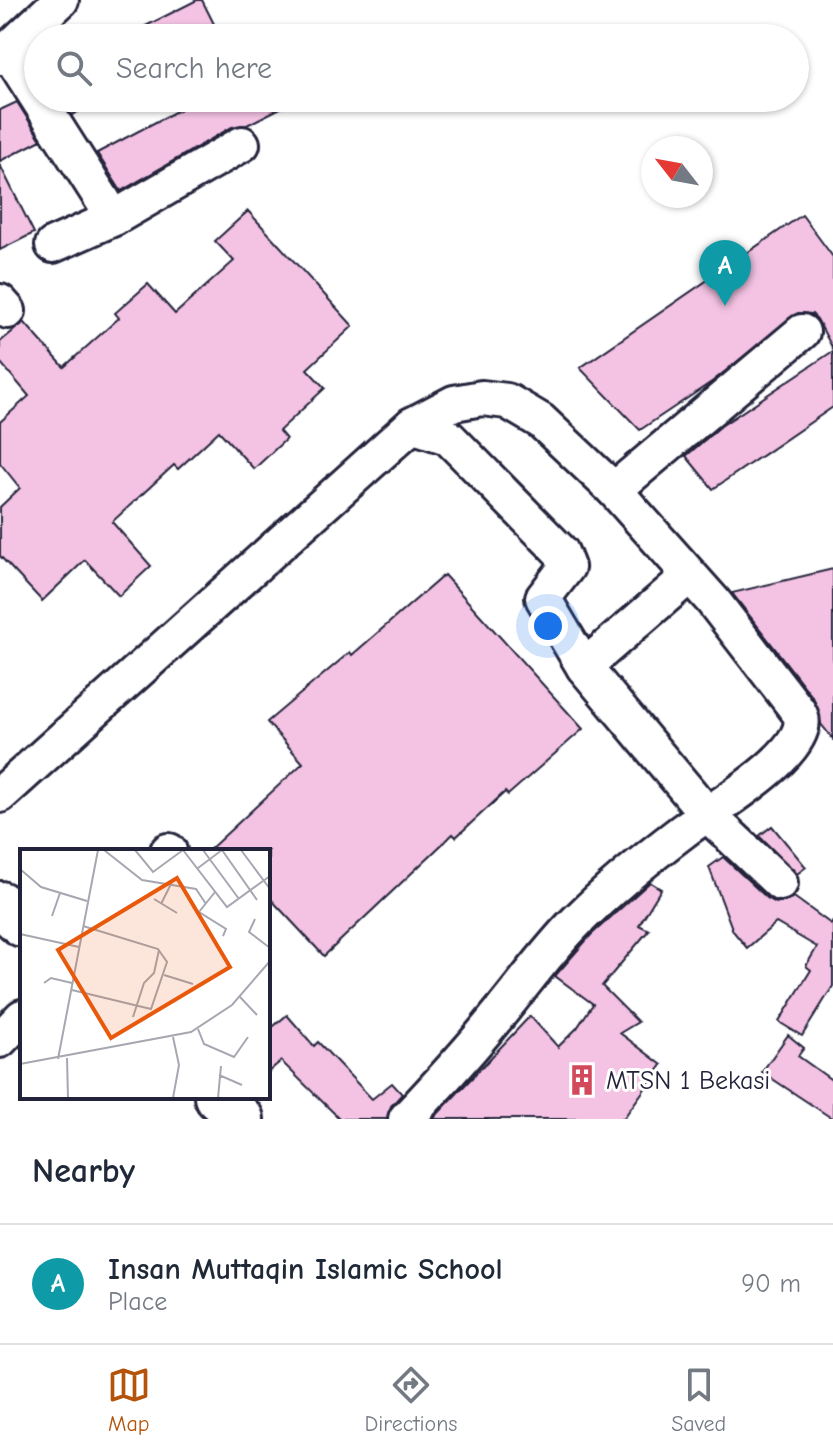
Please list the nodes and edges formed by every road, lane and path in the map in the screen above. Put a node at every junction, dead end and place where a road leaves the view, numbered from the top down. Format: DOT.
graph roads {
  1 [pos="61,0"];
  2 [pos="35,24"];
  3 [pos="24,34"];
  4 [pos="3,53"];
  5 [pos="24,84"];
  6 [pos="43,112"];
  7 [pos="242,144"];
  8 [pos="114,218"];
  9 [pos="53,245"];
  10 [pos="802,332"];
  11 [pos="412,425"];
  12 [pos="614,490"];
  13 [pos="689,576"];
  14 [pos="584,667"];
  15 [pos="0,795"];
  16 [pos="706,813"];
  17 [pos="780,883"];
  18 [pos="0,904"];
  19 [pos="20,922"];
  20 [pos="20,1019"];
  21 [pos="0,1040"];
  22 [pos="219,1099"];
  23 [pos="241,1119"];
  24 [pos="406,1119"];
  1 -- 2 [label="street"];
  3 -- 4 [label="street"];
  4 -- 5 [label="street"];
  6 -- 8 [label="street"];
  7 -- 8 [label="street"];
  8 -- 9 [label="street"];
  10 -- 12 [label="street"];
  11 -- 12 [label="street"];
  11 -- 14 [label="street"];
  11 -- 15 [label="street"];
  12 -- 13 [label="street"];
  13 -- 14 [label="street"];
  13 -- 16 [label="street"];
  14 -- 16 [label="street"];
  16 -- 17 [label="street"];
  16 -- 24 [label="street"];
  18 -- 19 [label="main road"];
  20 -- 21 [label="street"];
  22 -- 23 [label="main road"];
}
